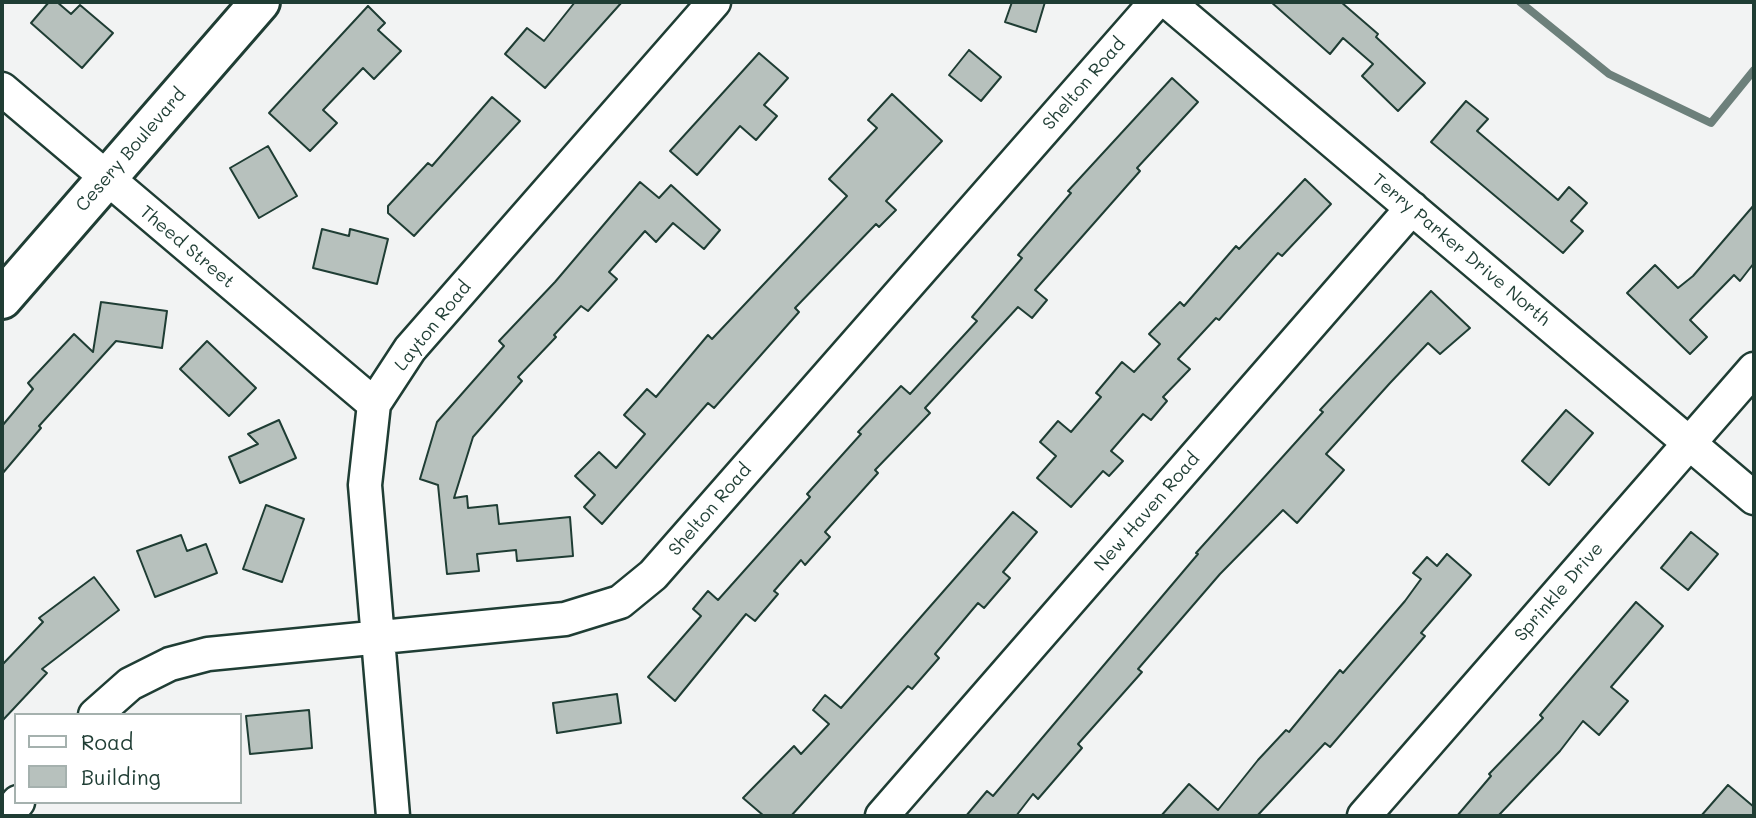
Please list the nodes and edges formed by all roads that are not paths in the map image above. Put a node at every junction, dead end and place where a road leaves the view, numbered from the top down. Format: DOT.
graph roads {
  1 [pos="260,2"];
  2 [pos="714,2"];
  3 [pos="1156,2"];
  4 [pos="1168,2"];
  5 [pos="2,89"];
  6 [pos="106,179"];
  7 [pos="1412,208"];
  8 [pos="2,299"];
  9 [pos="1754,369"];
  10 [pos="374,404"];
  11 [pos="1688,442"];
  12 [pos="1754,498"];
  13 [pos="379,639"];
  14 [pos="97,713"];
  15 [pos="393,816"];
  16 [pos="882,816"];
  17 [pos="1364,816"];
  1 -- 6 [label="main road, Cesery Boulevard"];
  2 -- 10 [label="street, Layton Road"];
  3 -- 13 [label="street, Shelton Road"];
  4 -- 7 [label="street, Terry Parker Drive North"];
  5 -- 6 [label="street, Theed Street"];
  6 -- 8 [label="main road, Cesery Boulevard"];
  6 -- 10 [label="street, Theed Street"];
  7 -- 11 [label="street, Terry Parker Drive North"];
  7 -- 16 [label="street, New Haven Road"];
  9 -- 11 [label="street, Sprinkle Drive"];
  10 -- 13 [label="street, Layton Road"];
  11 -- 12 [label="street, Terry Parker Drive North"];
  11 -- 17 [label="street, Sprinkle Drive"];
  13 -- 14 [label="street, Shelton Road"];
  13 -- 15 [label="street, Layton Road"];
}
